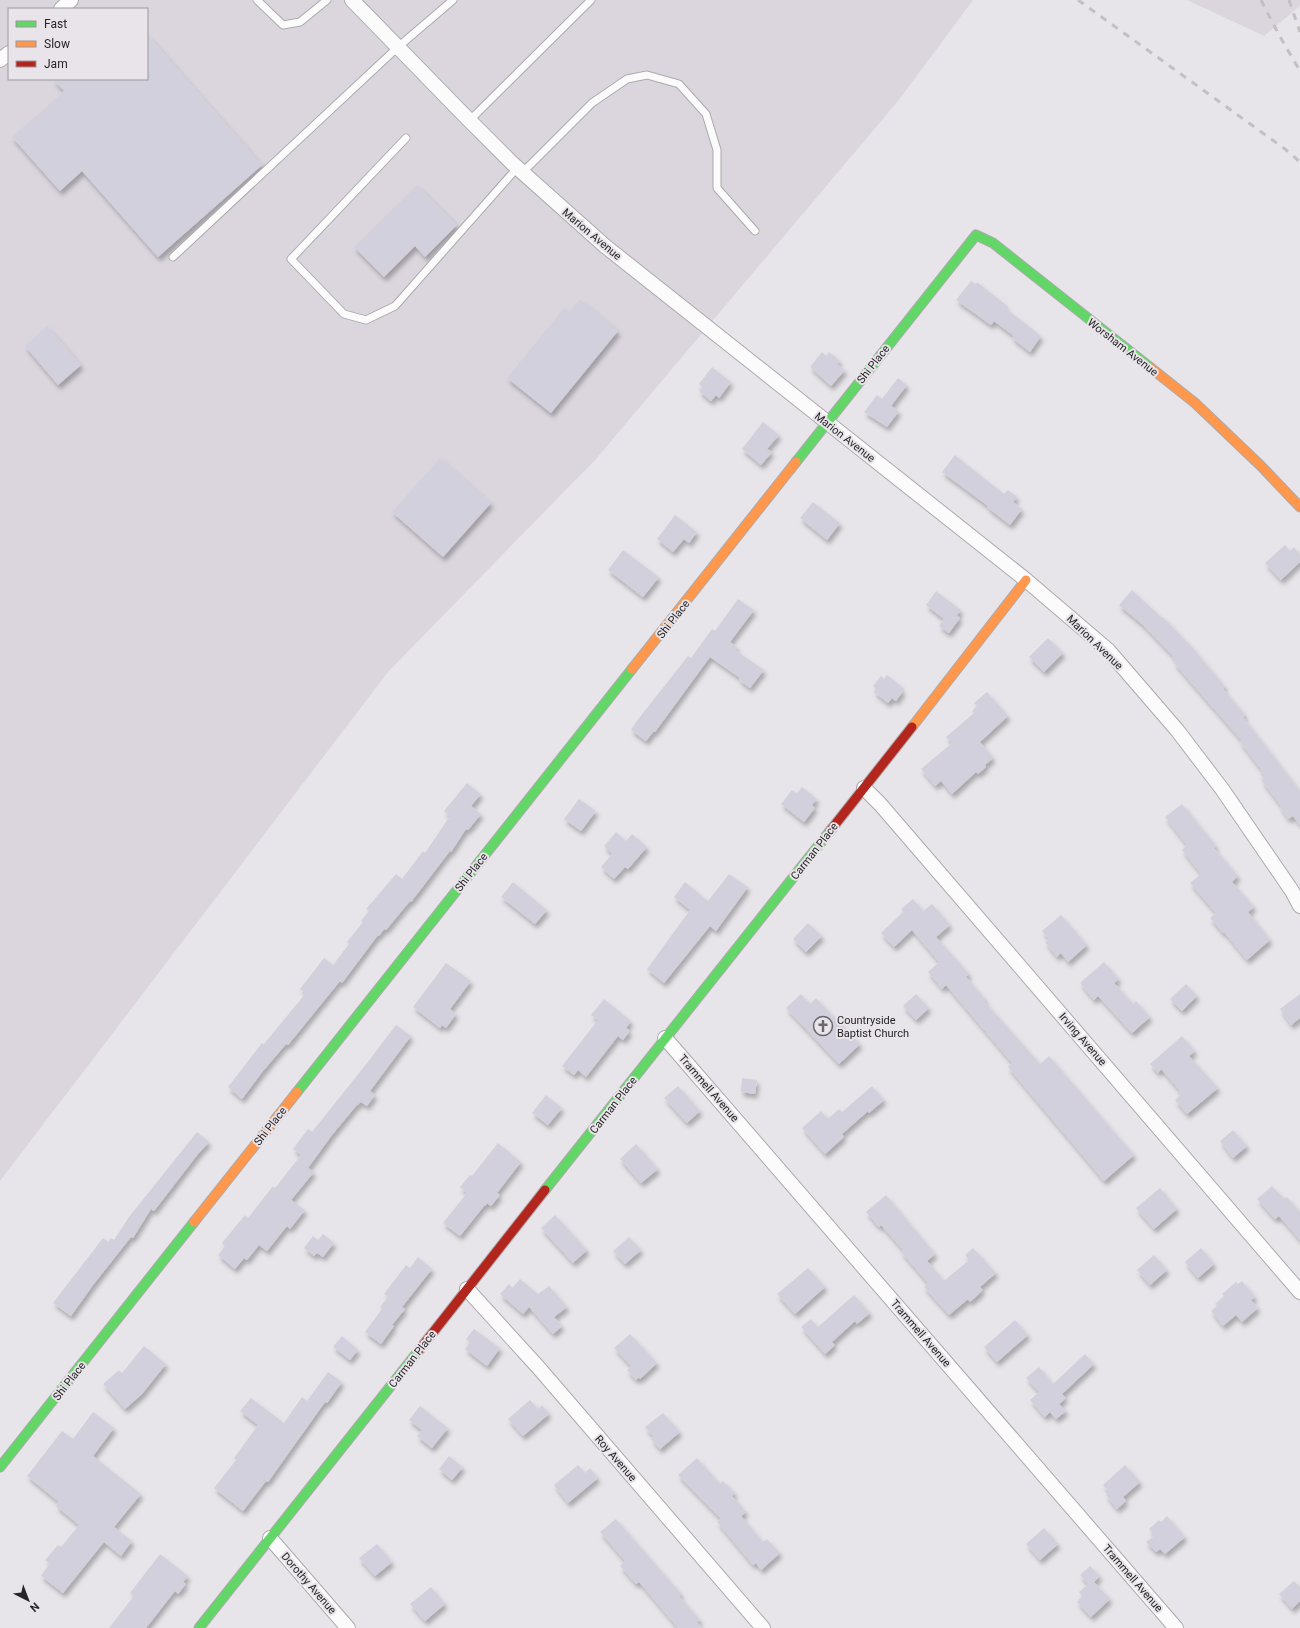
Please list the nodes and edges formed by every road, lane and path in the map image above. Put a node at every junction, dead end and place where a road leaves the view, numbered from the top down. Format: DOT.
graph roads {
  1 [pos="71,0"];
  2 [pos="257,0"];
  3 [pos="327,0"];
  4 [pos="352,0"];
  5 [pos="453,0"];
  6 [pos="591,0"];
  7 [pos="62,8"];
  8 [pos="398,47"];
  9 [pos="8,54"];
  10 [pos="0,60"];
  11 [pos="469,121"];
  12 [pos="406,138"];
  13 [pos="520,170"];
  14 [pos="755,231"];
  15 [pos="173,257"];
  16 [pos="942,277"];
  17 [pos="826,423"];
  18 [pos="1300,507"];
  19 [pos="1026,580"];
  20 [pos="864,788"];
  21 [pos="1300,906"];
  22 [pos="665,1038"];
  23 [pos="467,1289"];
  24 [pos="1300,1292"];
  25 [pos="0,1467"];
  26 [pos="270,1538"];
  27 [pos="199,1628"];
  28 [pos="348,1628"];
  29 [pos="763,1628"];
  30 [pos="1176,1628"];
  1 -- 7 [label="street"];
  2 -- 3 [label="lane"];
  4 -- 8 [label="street, Marion Avenue"];
  5 -- 8 [label="lane"];
  6 -- 11 [label="lane"];
  8 -- 11 [label="street, Marion Avenue"];
  8 -- 15 [label="lane"];
  9 -- 10 [label="street"];
  11 -- 13 [label="street, Marion Avenue"];
  12 -- 13 [label="lane"];
  13 -- 14 [label="lane"];
  13 -- 17 [label="street, Marion Avenue"];
  16 -- 17 [label="street, Shi Place"];
  16 -- 18 [label="street, Worsham Avenue"];
  17 -- 19 [label="street, Marion Avenue"];
  17 -- 25 [label="street, Shi Place"];
  19 -- 20 [label="street, Carman Place"];
  19 -- 21 [label="street, Marion Avenue"];
  20 -- 22 [label="street, Carman Place"];
  20 -- 24 [label="street, Irving Avenue"];
  22 -- 23 [label="street, Carman Place"];
  22 -- 30 [label="street, Trammell Avenue"];
  23 -- 26 [label="street, Carman Place"];
  23 -- 29 [label="street, Roy Avenue"];
  26 -- 27 [label="street, Carman Place"];
  26 -- 28 [label="street, Dorothy Avenue"];
}
